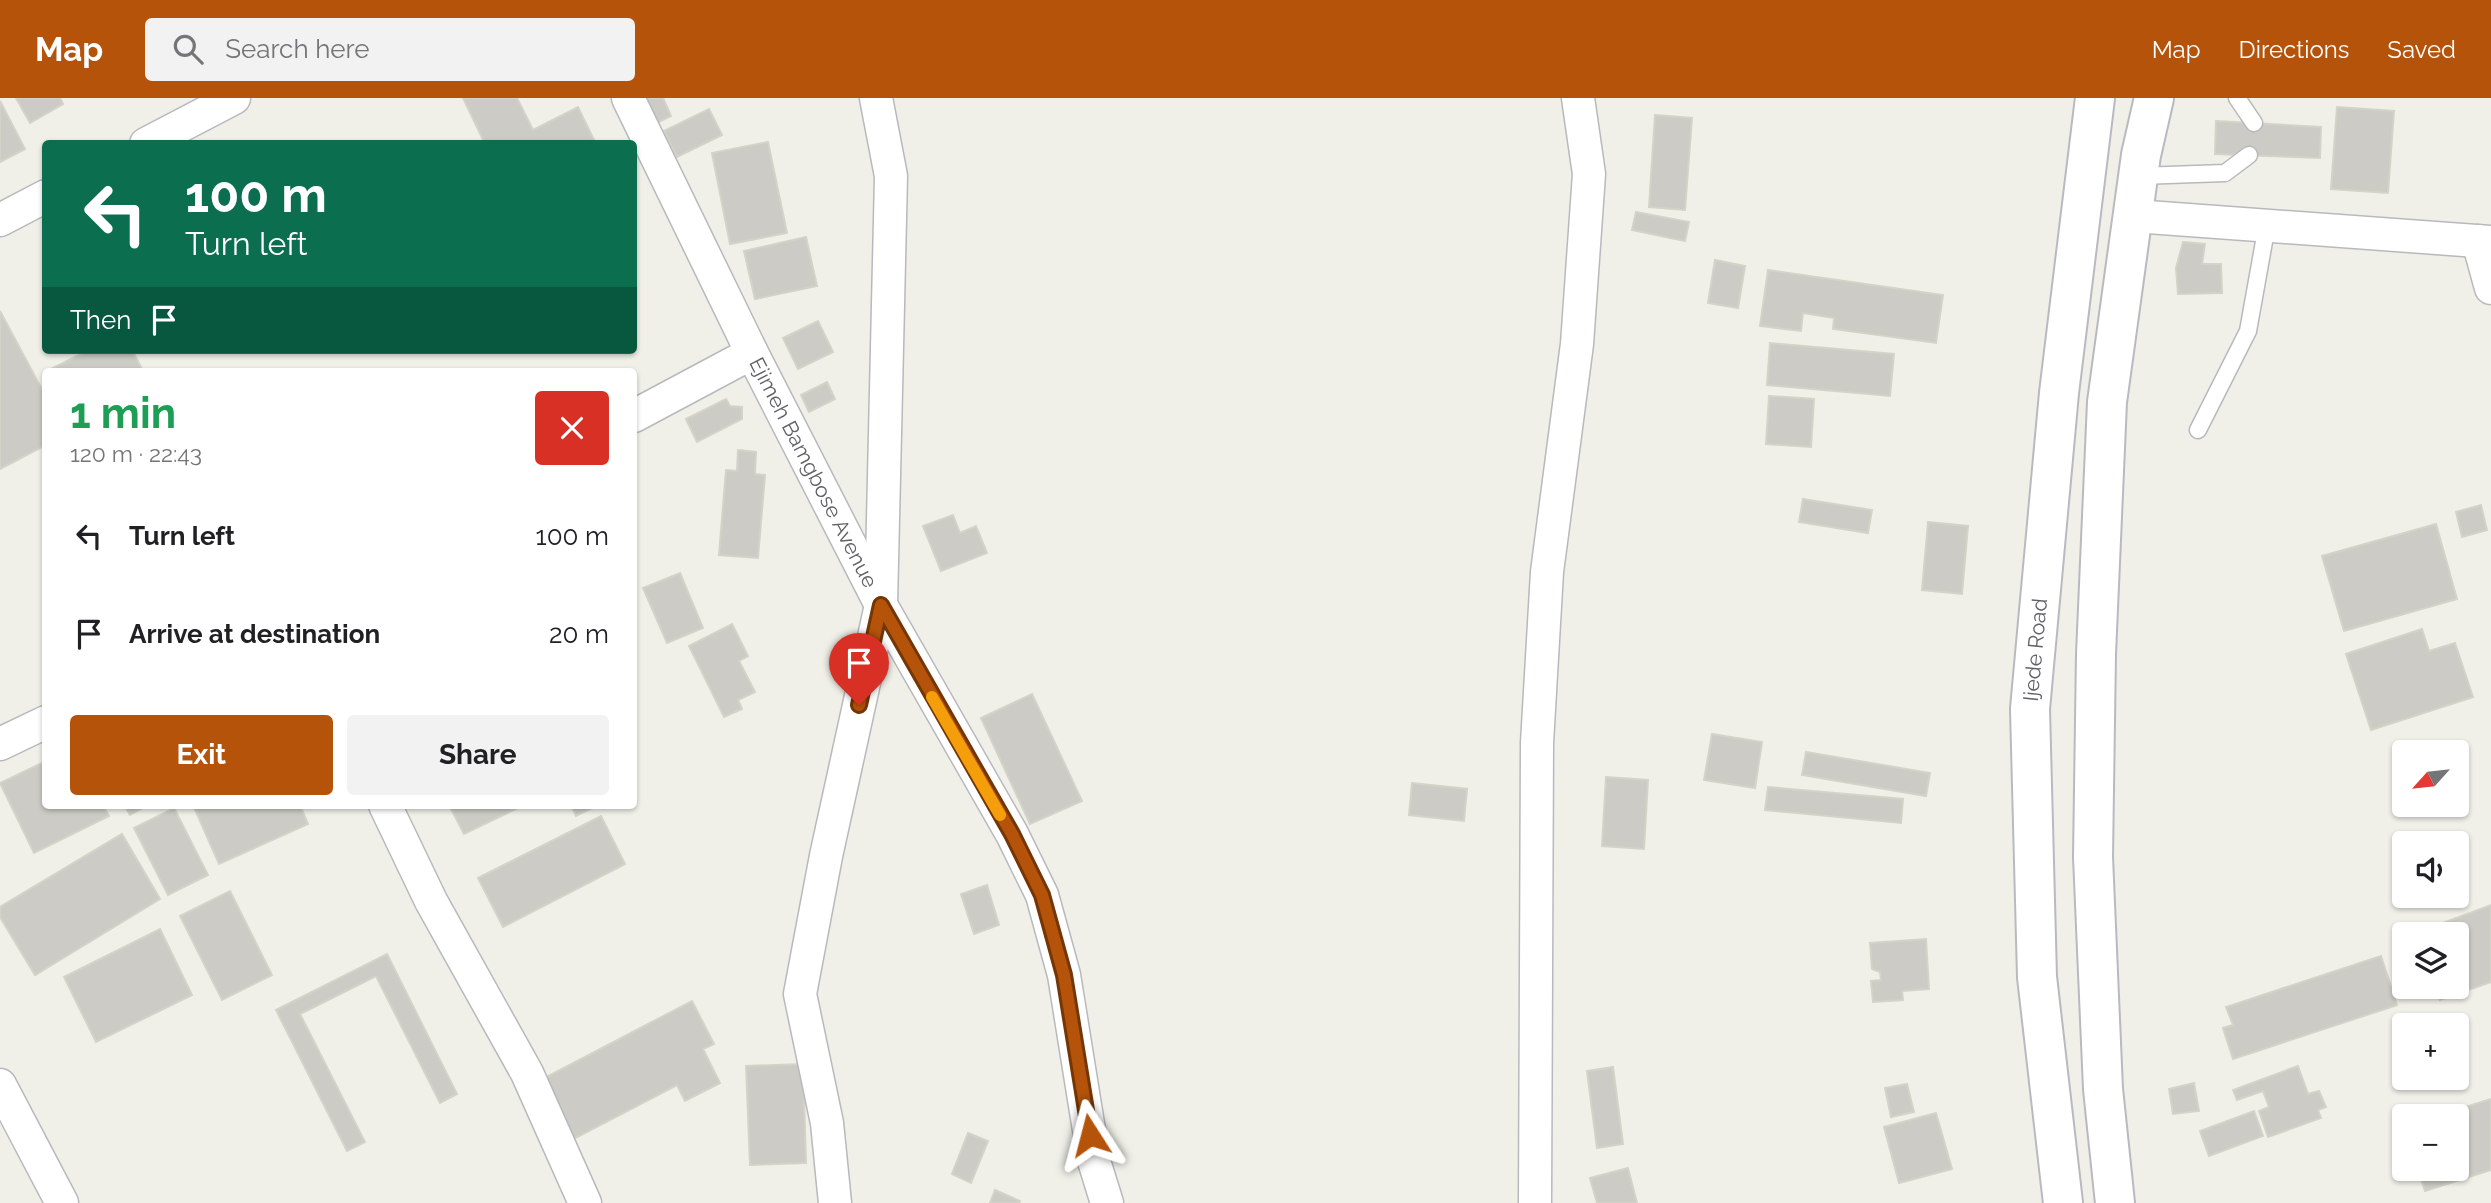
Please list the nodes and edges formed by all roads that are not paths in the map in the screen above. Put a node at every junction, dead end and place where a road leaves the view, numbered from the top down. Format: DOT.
graph roads {
  1 [pos="234,98"];
  2 [pos="628,98"];
  3 [pos="876,98"];
  4 [pos="1578,98"];
  5 [pos="2095,98"];
  6 [pos="2154,98"];
  7 [pos="2237,98"];
  8 [pos="2254,123"];
  9 [pos="154,140"];
  10 [pos="2249,155"];
  11 [pos="2139,176"];
  12 [pos="42,198"];
  13 [pos="2134,216"];
  14 [pos="0,220"];
  15 [pos="2267,225"];
  16 [pos="2484,242"];
  17 [pos="2491,288"];
  18 [pos="752,353"];
  19 [pos="637,414"];
  20 [pos="2198,430"];
  21 [pos="881,605"];
  22 [pos="42,724"];
  23 [pos="0,744"];
  24 [pos="387,809"];
  25 [pos="0,1085"];
  26 [pos="62,1203"];
  27 [pos="585,1203"];
  28 [pos="835,1203"];
  29 [pos="1107,1203"];
  30 [pos="1535,1203"];
  31 [pos="2063,1203"];
  32 [pos="2115,1203"];
  1 -- 9 [label="street"];
  2 -- 18 [label="street, Ejimeh Bamgbose Avenue"];
  3 -- 21 [label="street"];
  4 -- 30 [label="street"];
  5 -- 31 [label="main road, Ijede Road"];
  6 -- 11 [label="main road"];
  7 -- 8 [label="lane"];
  10 -- 11 [label="lane"];
  11 -- 13 [label="main road"];
  12 -- 14 [label="street"];
  13 -- 15 [label="street"];
  13 -- 32 [label="main road"];
  15 -- 16 [label="street"];
  15 -- 20 [label="lane"];
  16 -- 17 [label="street"];
  18 -- 19 [label="street"];
  18 -- 21 [label="street, Ejimeh Bamgbose Avenue"];
  21 -- 28 [label="street"];
  21 -- 29 [label="street, Ejimeh Bamgbose Avenue"];
  22 -- 23 [label="street"];
  24 -- 27 [label="street"];
  25 -- 26 [label="street"];
}
